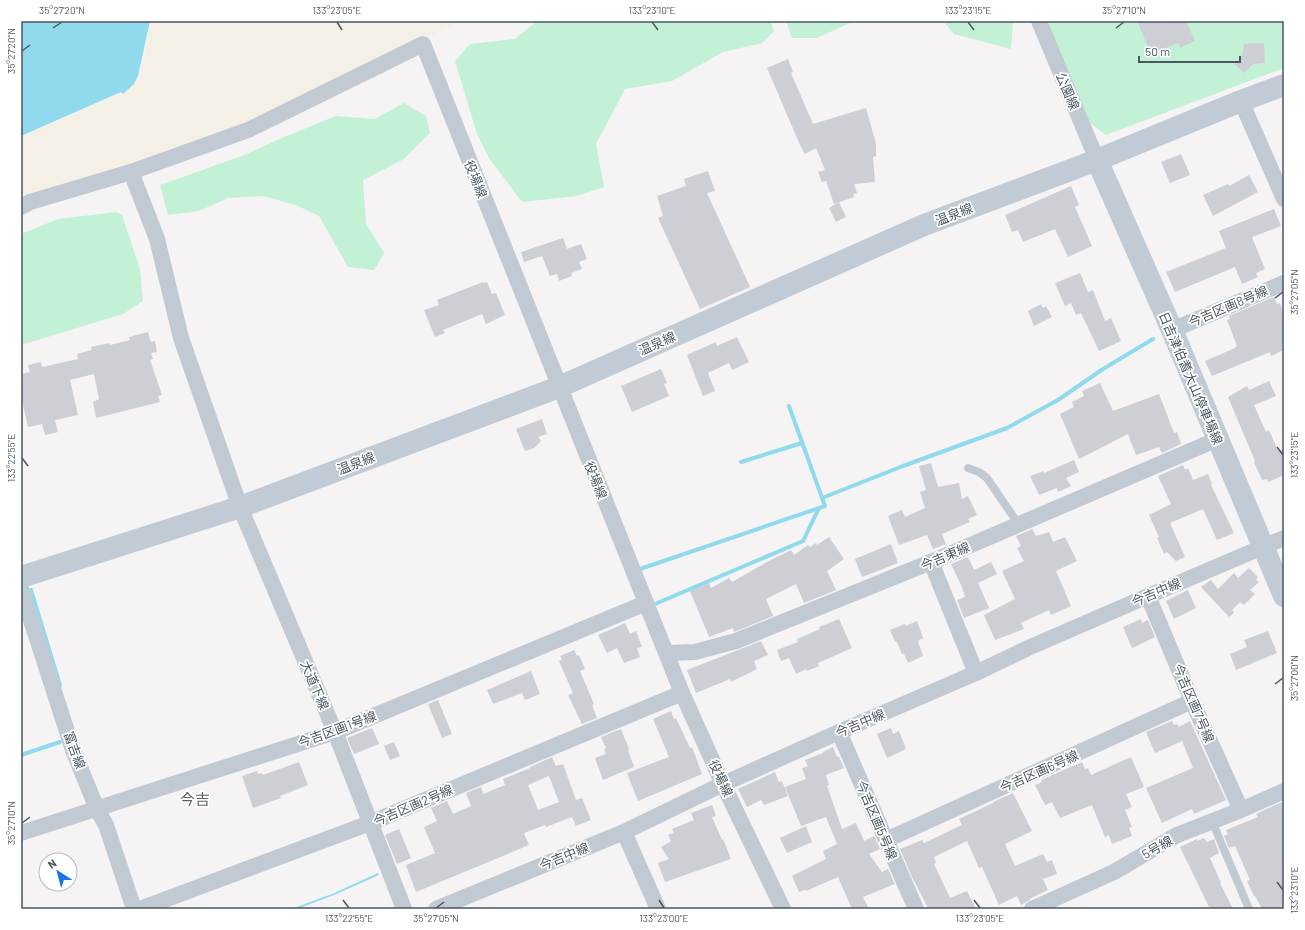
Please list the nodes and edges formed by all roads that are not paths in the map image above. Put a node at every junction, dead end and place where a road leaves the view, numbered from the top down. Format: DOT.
graph roads {
  1 [pos="1039,21"];
  2 [pos="1284,85"];
  3 [pos="1241,101"];
  4 [pos="1097,160"];
  5 [pos="132,172"];
  6 [pos="1284,199"];
  7 [pos="21,207"];
  8 [pos="1284,283"];
  9 [pos="1172,330"];
  10 [pos="559,387"];
  11 [pos="1218,440"];
  12 [pos="968,468"];
  13 [pos="240,507"];
  14 [pos="1019,525"];
  15 [pos="1284,538"];
  16 [pos="1263,547"];
  17 [pos="931,562"];
  18 [pos="21,577"];
  19 [pos="21,590"];
  20 [pos="1148,596"];
  21 [pos="1284,596"];
  22 [pos="646,603"];
  23 [pos="667,653"];
  24 [pos="976,673"];
  25 [pos="682,693"];
  26 [pos="1192,701"];
  27 [pos="335,732"];
  28 [pos="839,732"];
  29 [pos="723,784"];
  30 [pos="1284,791"];
  31 [pos="97,809"];
  32 [pos="1241,810"];
  33 [pos="1212,821"];
  34 [pos="370,823"];
  35 [pos="624,832"];
  36 [pos="21,833"];
  37 [pos="886,840"];
  38 [pos="134,909"];
  39 [pos="140,909"];
  40 [pos="404,909"];
  41 [pos="436,909"];
  42 [pos="658,909"];
  43 [pos="783,909"];
  44 [pos="916,909"];
  45 [pos="1032,909"];
  46 [pos="1249,909"];
  1 -- 4 [label="street, 公園線"];
  2 -- 3 [label="street, 温泉線"];
  3 -- 4 [label="street, 温泉線"];
  3 -- 6 [label="street"];
  4 -- 9 [label="street, 日吉津伯耆大山停車場線"];
  4 -- 10 [label="street, 温泉線"];
  5 -- 7 [label="street"];
  5 -- 10 [label="street, 役場線"];
  5 -- 13 [label="street, 大道下線"];
  8 -- 9 [label="street, 今吉区画8号線"];
  9 -- 11 [label="street, 日吉津伯耆大山停車場線"];
  10 -- 13 [label="street, 温泉線"];
  10 -- 22 [label="street, 役場線"];
  11 -- 14 [label="street, 今吉東線"];
  11 -- 16 [label="street, 日吉津伯耆大山停車場線"];
  12 -- 14 [label="lane"];
  13 -- 18 [label="street, 温泉線"];
  13 -- 27 [label="street, 大道下線"];
  14 -- 17 [label="street, 今吉東線"];
  15 -- 16 [label="street, 今吉中線"];
  16 -- 20 [label="street, 今吉中線"];
  16 -- 21 [label="street, 日吉津伯耆大山停車場線"];
  17 -- 23 [label="street, 今吉東線"];
  17 -- 24 [label="street"];
  19 -- 31 [label="street, 富吉線"];
  20 -- 24 [label="street, 今吉中線"];
  20 -- 26 [label="street, 今吉区画7号線"];
  22 -- 23 [label="street, 役場線"];
  22 -- 27 [label="street, 今吉区画1号線"];
  23 -- 25 [label="street, 役場線"];
  24 -- 28 [label="street, 今吉中線"];
  25 -- 29 [label="street, 役場線"];
  25 -- 34 [label="street, 今吉区画2号線"];
  26 -- 32 [label="street, 今吉区画7号線"];
  26 -- 37 [label="street, 今吉区画6号線"];
  27 -- 31 [label="street, 今吉区画1号線"];
  27 -- 34 [label="street, 大道下線"];
  28 -- 29 [label="street, 今吉中線"];
  28 -- 37 [label="street, 今吉区画5号線"];
  29 -- 35 [label="street, 今吉中線"];
  29 -- 43 [label="street, 役場線"];
  30 -- 32 [label="street, 5号線"];
  31 -- 36 [label="street, 今吉区画1号線"];
  31 -- 38 [label="street, 富吉線"];
  32 -- 33 [label="street, 5号線"];
  33 -- 45 [label="street, 5号線"];
  33 -- 46 [label="lane"];
  34 -- 39 [label="street, 今吉区画2号線"];
  34 -- 40 [label="street, 大道下線"];
  35 -- 41 [label="street, 今吉中線"];
  35 -- 42 [label="street"];
  37 -- 44 [label="street, 今吉区画5号線"];
}
